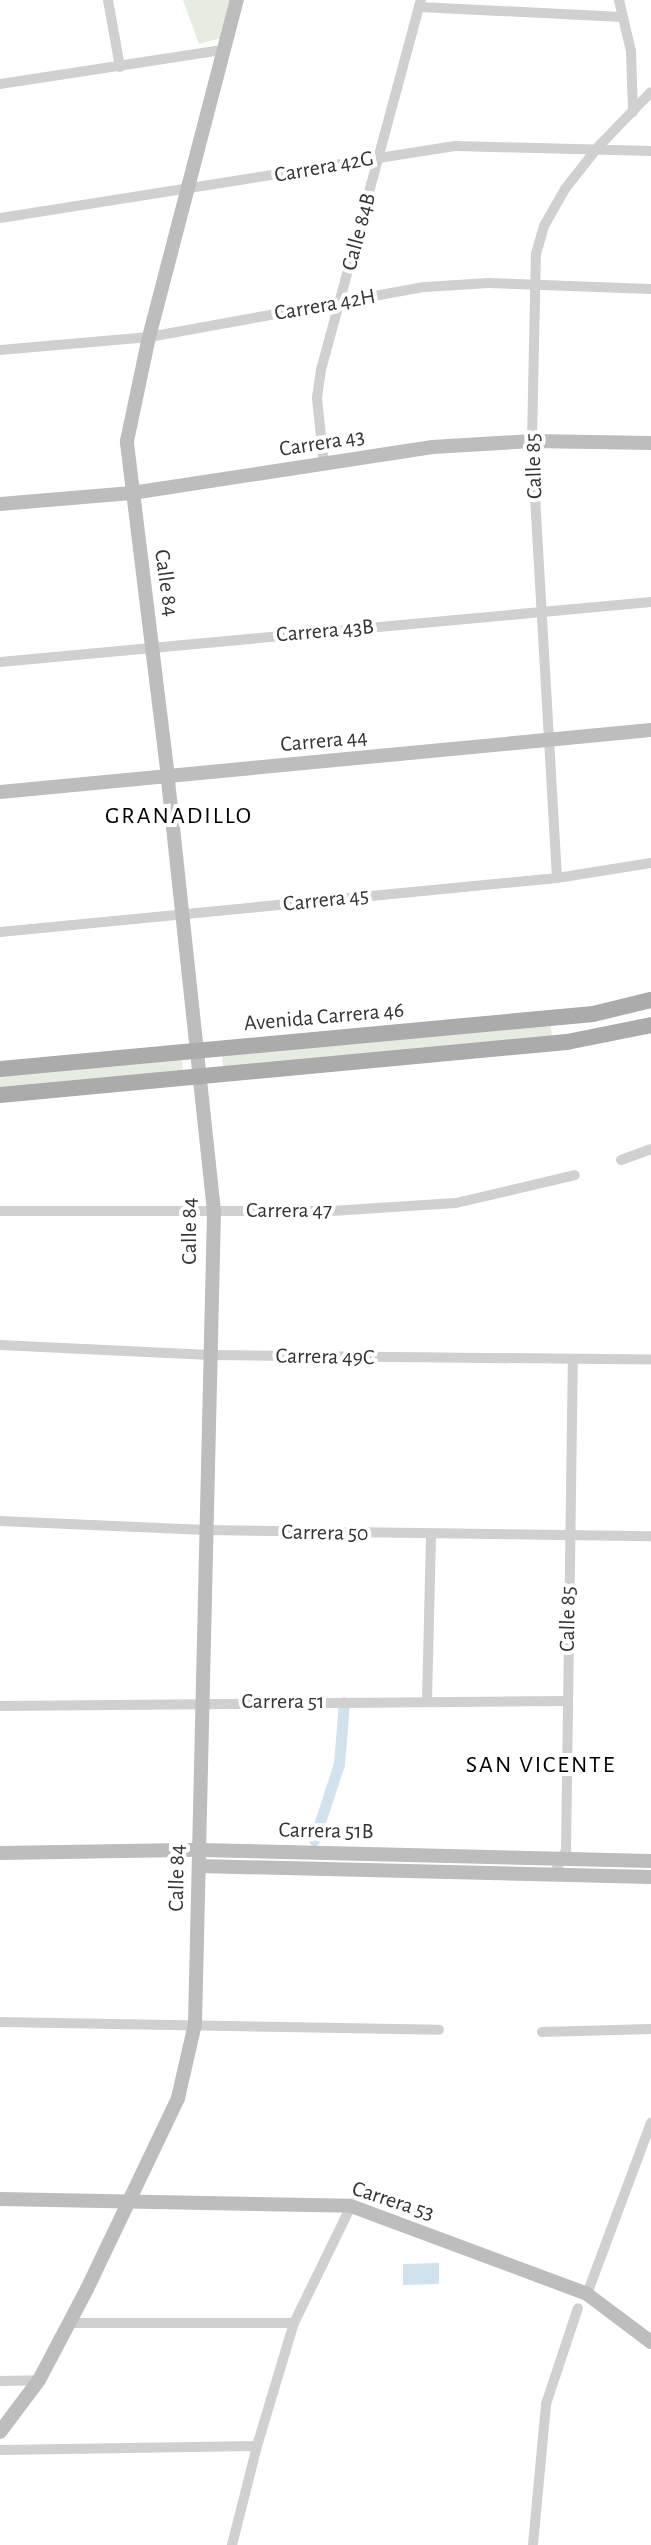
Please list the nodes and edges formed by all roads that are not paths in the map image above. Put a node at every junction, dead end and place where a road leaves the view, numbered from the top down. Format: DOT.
graph roads {
  1 [pos="108,0"];
  2 [pos="237,0"];
  3 [pos="619,0"];
  4 [pos="420,3"];
  5 [pos="622,17"];
  6 [pos="223,50"];
  7 [pos="120,67"];
  8 [pos="0,84"];
  9 [pos="651,92"];
  10 [pos="633,112"];
  11 [pos="598,147"];
  12 [pos="651,151"];
  13 [pos="379,157"];
  14 [pos="190,189"];
  15 [pos="0,218"];
  16 [pos="533,286"];
  17 [pos="651,289"];
  18 [pos="341,302"];
  19 [pos="149,337"];
  20 [pos="0,350"];
  21 [pos="532,441"];
  22 [pos="651,443"];
  23 [pos="324,465"];
  24 [pos="132,493"];
  25 [pos="0,504"];
  26 [pos="651,602"];
  27 [pos="541,610"];
  28 [pos="152,647"];
  29 [pos="0,662"];
  30 [pos="651,730"];
  31 [pos="549,742"];
  32 [pos="168,777"];
  33 [pos="0,792"];
  34 [pos="651,863"];
  35 [pos="557,878"];
  36 [pos="183,914"];
  37 [pos="0,932"];
  38 [pos="651,1000"];
  39 [pos="566,1016"];
  40 [pos="651,1025"];
  41 [pos="567,1045"];
  42 [pos="197,1050"];
  43 [pos="0,1069"];
  44 [pos="200,1076"];
  45 [pos="0,1095"];
  46 [pos="651,1149"];
  47 [pos="621,1160"];
  48 [pos="575,1175"];
  49 [pos="0,1211"];
  50 [pos="214,1211"];
  51 [pos="0,1345"];
  52 [pos="210,1355"];
  53 [pos="573,1360"];
  54 [pos="651,1360"];
  55 [pos="0,1521"];
  56 [pos="206,1530"];
  57 [pos="431,1535"];
  58 [pos="570,1536"];
  59 [pos="651,1536"];
  60 [pos="427,1700"];
  61 [pos="567,1701"];
  62 [pos="202,1703"];
  63 [pos="0,1706"];
  64 [pos="200,1850"];
  65 [pos="0,1853"];
  66 [pos="562,1858"];
  67 [pos="651,1861"];
  68 [pos="199,1866"];
  69 [pos="554,1874"];
  70 [pos="651,1877"];
  71 [pos="0,2022"];
  72 [pos="195,2024"];
  73 [pos="651,2029"];
  74 [pos="439,2030"];
  75 [pos="542,2032"];
  76 [pos="651,2123"];
  77 [pos="0,2199"];
  78 [pos="128,2202"];
  79 [pos="351,2206"];
  80 [pos="587,2294"];
  81 [pos="578,2308"];
  82 [pos="71,2323"];
  83 [pos="294,2323"];
  84 [pos="651,2342"];
  85 [pos="39,2380"];
  86 [pos="0,2381"];
  87 [pos="0,2432"];
  88 [pos="257,2446"];
  89 [pos="0,2450"];
  90 [pos="232,2545"];
  91 [pos="533,2545"];
  1 -- 7 [label="street"];
  2 -- 6 [label="street, Calle 84"];
  3 -- 5 [label="street"];
  4 -- 5 [label="street"];
  4 -- 13 [label="street, Calle 84B"];
  5 -- 10 [label="street"];
  6 -- 7 [label="street"];
  6 -- 14 [label="street, Calle 84"];
  7 -- 8 [label="street"];
  9 -- 10 [label="street, Calle 85"];
  10 -- 11 [label="street, Calle 85"];
  11 -- 12 [label="street, Carrera 42G"];
  11 -- 13 [label="street, Carrera 42G"];
  11 -- 16 [label="street, Calle 85"];
  13 -- 14 [label="street, Carrera 42G"];
  13 -- 18 [label="street, Calle 84B"];
  14 -- 15 [label="street, Carrera 42G"];
  14 -- 19 [label="street, Calle 84"];
  16 -- 17 [label="street, Carrera 42H"];
  16 -- 18 [label="street, Carrera 42H"];
  16 -- 21 [label="street, Calle 85"];
  18 -- 19 [label="street, Carrera 42H"];
  18 -- 23 [label="street, Calle 84B"];
  19 -- 20 [label="street, Carrera 42H"];
  19 -- 24 [label="street, Calle 84"];
  21 -- 22 [label="street, Carrera 43"];
  21 -- 23 [label="street, Carrera 43"];
  21 -- 27 [label="street, Calle 85"];
  23 -- 24 [label="street, Carrera 43"];
  24 -- 25 [label="street, Carrera 43"];
  24 -- 28 [label="street, Calle 84"];
  26 -- 27 [label="street, Carrera 43B"];
  27 -- 28 [label="street, Carrera 43B"];
  27 -- 31 [label="street, Calle 85"];
  28 -- 29 [label="street, Carrera 43B"];
  28 -- 32 [label="street, Calle 84"];
  30 -- 31 [label="street, Carrera 44"];
  31 -- 32 [label="street, Carrera 44"];
  31 -- 35 [label="street, Calle 85"];
  32 -- 33 [label="street, Carrera 44"];
  32 -- 36 [label="street, Calle 84"];
  34 -- 35 [label="street, Carrera 45"];
  35 -- 36 [label="street, Carrera 45"];
  36 -- 37 [label="street, Carrera 45"];
  36 -- 42 [label="street, Calle 84"];
  38 -- 39 [label="main road, Avenida Carrera 46"];
  39 -- 41 [label="street"];
  39 -- 42 [label="main road, Avenida Carrera 46"];
  40 -- 41 [label="main road"];
  41 -- 44 [label="main road"];
  42 -- 43 [label="main road, Avenida Carrera 46"];
  42 -- 44 [label="street, Calle 84"];
  44 -- 45 [label="main road"];
  44 -- 50 [label="street, Calle 84"];
  46 -- 47 [label="street"];
  48 -- 50 [label="street, Carrera 47"];
  49 -- 50 [label="street, Carrera 47"];
  50 -- 52 [label="street, Calle 84"];
  51 -- 52 [label="street, Carrera 49C"];
  52 -- 53 [label="street, Carrera 49C"];
  52 -- 56 [label="street, Calle 84"];
  53 -- 54 [label="street, Carrera 49C"];
  53 -- 58 [label="street, Calle 85"];
  55 -- 56 [label="street, Carrera 50"];
  56 -- 57 [label="street, Carrera 50"];
  56 -- 62 [label="street, Calle 84"];
  57 -- 58 [label="street, Carrera 50"];
  57 -- 60 [label="street"];
  58 -- 59 [label="street, Carrera 50"];
  58 -- 61 [label="street, Calle 85"];
  60 -- 61 [label="street, Carrera 51"];
  60 -- 62 [label="street, Carrera 51"];
  61 -- 66 [label="street, Calle 85"];
  62 -- 63 [label="street, Carrera 51"];
  62 -- 64 [label="street, Calle 84"];
  64 -- 65 [label="street, Carrera 51B"];
  64 -- 66 [label="street, Carrera 51B"];
  64 -- 68 [label="street, Calle 84"];
  66 -- 67 [label="street, Carrera 51B"];
  66 -- 69 [label="street, Calle 85"];
  68 -- 69 [label="street, Carrera 51B"];
  68 -- 72 [label="street, Calle 84"];
  69 -- 70 [label="street, Carrera 51B"];
  71 -- 72 [label="street"];
  72 -- 74 [label="street"];
  72 -- 78 [label="street, Calle 84"];
  73 -- 75 [label="street"];
  76 -- 80 [label="street"];
  77 -- 78 [label="street, Carrera 53"];
  78 -- 79 [label="street, Carrera 53"];
  78 -- 82 [label="street, Calle 84"];
  79 -- 80 [label="street, Carrera 53"];
  79 -- 83 [label="street"];
  80 -- 84 [label="street, Carrera 53"];
  81 -- 91 [label="street"];
  82 -- 83 [label="street"];
  82 -- 85 [label="street, Calle 84"];
  83 -- 88 [label="street"];
  85 -- 86 [label="street"];
  85 -- 87 [label="street, Calle 84"];
  88 -- 89 [label="street"];
  88 -- 90 [label="street"];
}
